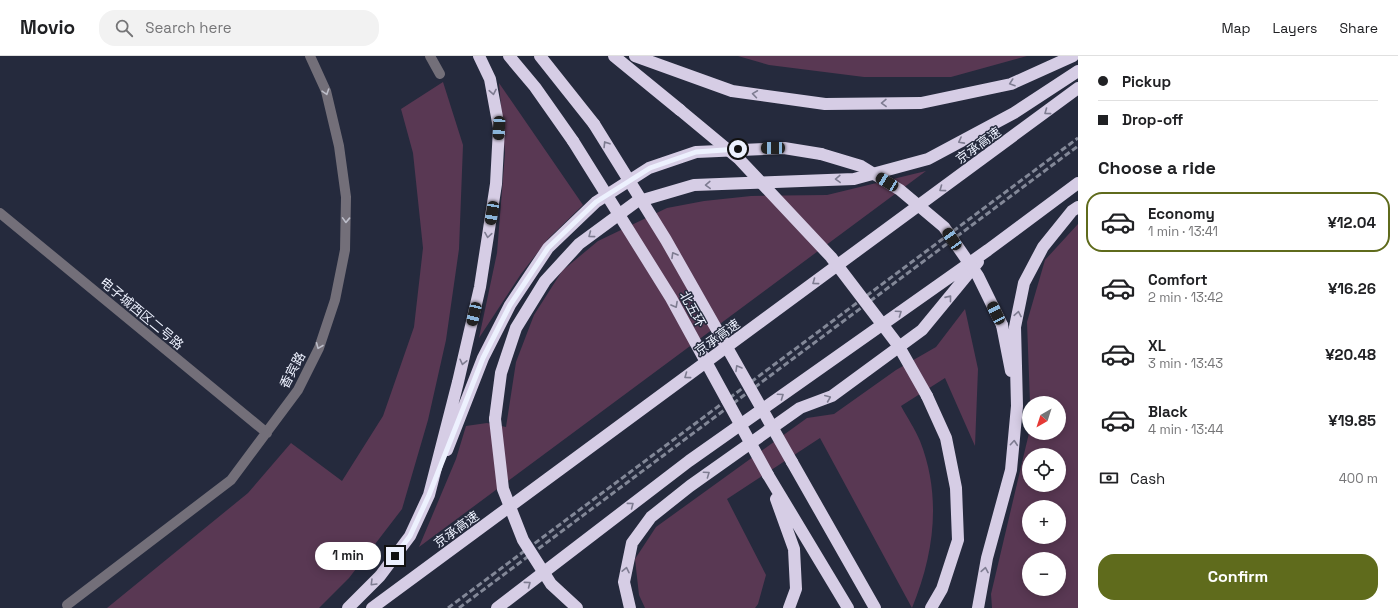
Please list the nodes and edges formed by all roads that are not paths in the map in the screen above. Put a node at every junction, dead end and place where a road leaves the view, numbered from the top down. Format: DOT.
graph roads {
  1 [pos="310,56"];
  2 [pos="430,56"];
  3 [pos="479,56"];
  4 [pos="509,56"];
  5 [pos="540,56"];
  6 [pos="614,56"];
  7 [pos="635,56"];
  8 [pos="1073,56"];
  9 [pos="1078,71"];
  10 [pos="440,74"];
  11 [pos="1078,88"];
  12 [pos="1078,183"];
  13 [pos="1078,207"];
  14 [pos="0,213"];
  15 [pos="988,250"];
  16 [pos="1017,406"];
  17 [pos="267,433"];
  18 [pos="768,475"];
  19 [pos="429,495"];
  20 [pos="67,605"];
  21 [pos="348,608"];
  22 [pos="372,608"];
  23 [pos="497,608"];
  24 [pos="578,608"];
  25 [pos="630,608"];
  26 [pos="789,608"];
  27 [pos="848,608"];
  28 [pos="875,608"];
  29 [pos="931,608"];
  30 [pos="978,608"];
  1 -- 17 [label="street, 香宾路, one-way"];
  2 -- 10 [label="street"];
  3 -- 19 [label="highway, one-way"];
  4 -- 18 [label="highway, 北五环, one-way, bridge"];
  28 -- 5 [label="highway, 北五环, one-way, bridge"];
  6 -- 29 [label="highway, bridge"];
  8 -- 7 [label="highway, one-way"];
  9 -- 24 [label="highway, one-way, bridge"];
  11 -- 22 [label="highway, 京承高速, one-way"];
  12 -- 15 [label="highway"];
  16 -- 13 [label="highway, one-way"];
  14 -- 17 [label="street, 电子城西区二号路"];
  23 -- 15 [label="highway, one-way"];
  25 -- 15 [label="highway, one-way"];
  16 -- 19 [label="highway, bridge"];
  30 -- 16 [label="highway, one-way"];
  17 -- 20 [label="street, 香宾路"];
  18 -- 26 [label="highway"];
  18 -- 27 [label="highway, 北五环"];
  19 -- 21 [label="highway, one-way"];
}
